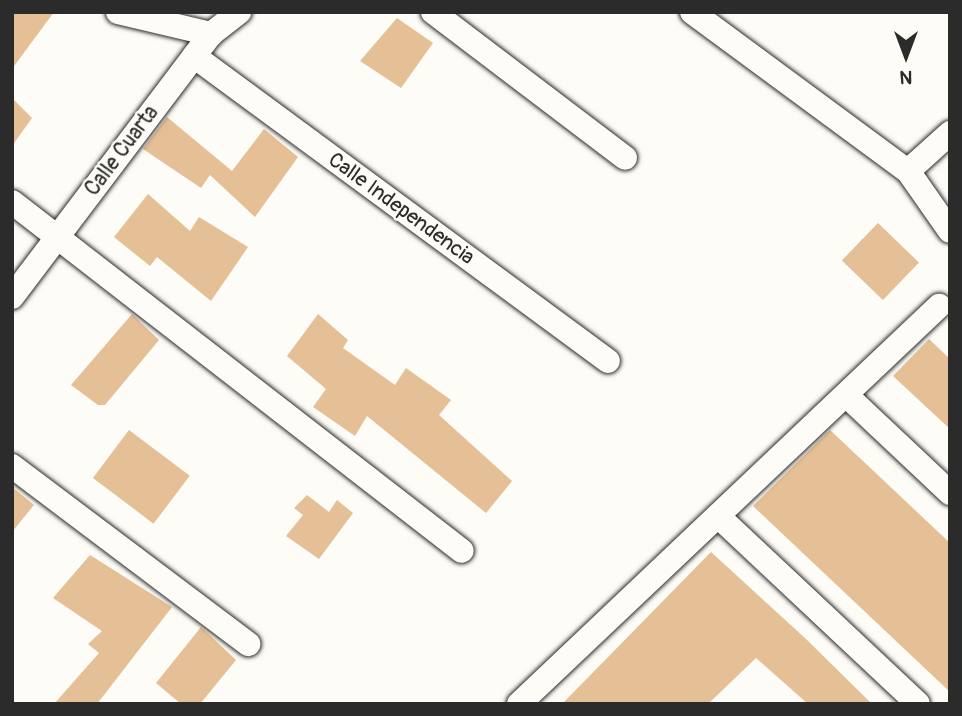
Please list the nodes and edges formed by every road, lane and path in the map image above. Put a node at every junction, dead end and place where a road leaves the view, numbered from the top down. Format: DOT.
graph roads {
  1 [pos="118,12"];
  2 [pos="239,12"];
  3 [pos="433,12"];
  4 [pos="692,12"];
  5 [pos="211,34"];
  6 [pos="194,56"];
  7 [pos="950,133"];
  8 [pos="625,158"];
  9 [pos="908,171"];
  10 [pos="12,202"];
  11 [pos="950,231"];
  12 [pos="58,237"];
  13 [pos="12,297"];
  14 [pos="939,306"];
  15 [pos="608,361"];
  16 [pos="846,395"];
  17 [pos="12,466"];
  18 [pos="950,493"];
  19 [pos="718,516"];
  20 [pos="462,551"];
  21 [pos="248,644"];
  22 [pos="519,704"];
  23 [pos="918,704"];
  1 -- 5 [label="street"];
  2 -- 5 [label="street, Calle Cuarta"];
  3 -- 8 [label="street"];
  4 -- 9 [label="street"];
  5 -- 6 [label="street, Calle Cuarta"];
  6 -- 12 [label="street, Calle Cuarta"];
  6 -- 15 [label="street, Calle Independencia"];
  7 -- 9 [label="street"];
  9 -- 11 [label="street"];
  10 -- 12 [label="street"];
  12 -- 13 [label="street, Calle Cuarta"];
  12 -- 20 [label="street"];
  14 -- 16 [label="street"];
  16 -- 18 [label="street"];
  16 -- 19 [label="street"];
  17 -- 21 [label="street"];
  19 -- 22 [label="street"];
  19 -- 23 [label="street"];
}
